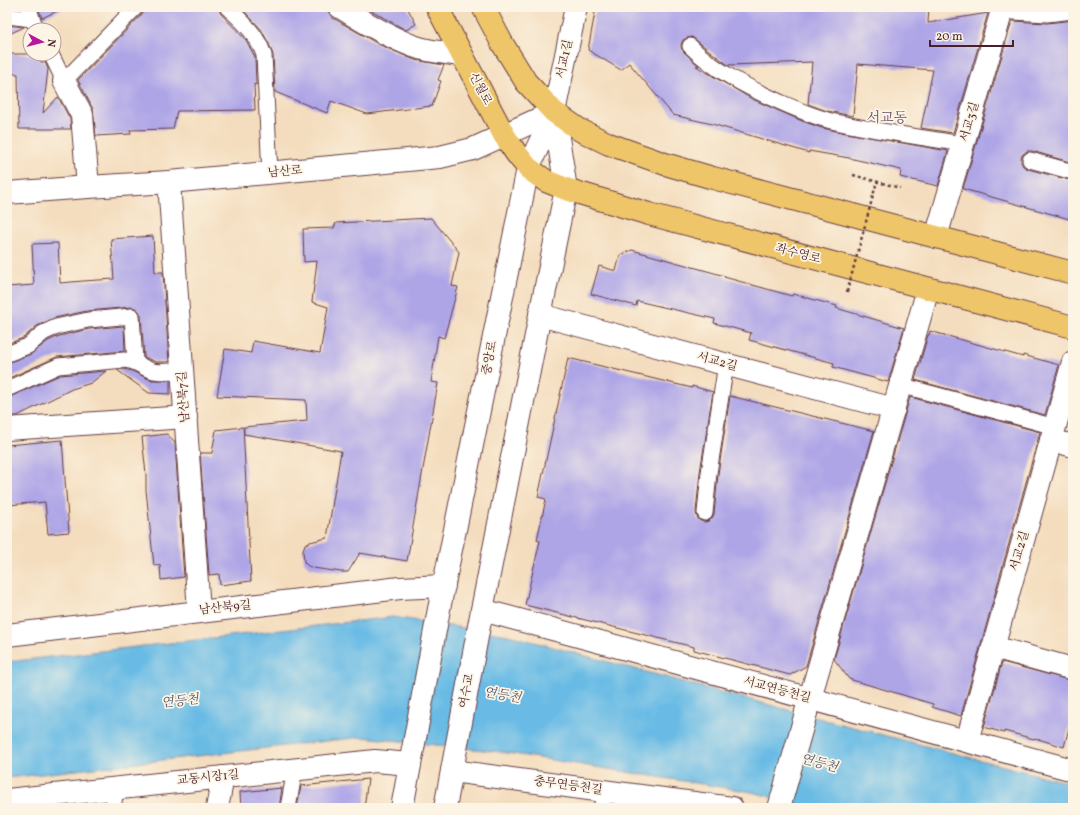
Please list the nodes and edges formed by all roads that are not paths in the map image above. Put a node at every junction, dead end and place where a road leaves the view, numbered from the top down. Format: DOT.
graph roads {
  1 [pos="136,7"];
  2 [pos="227,7"];
  3 [pos="340,7"];
  4 [pos="437,7"];
  5 [pos="483,7"];
  6 [pos="576,7"];
  7 [pos="1003,8"];
  8 [pos="1073,11"];
  9 [pos="7,16"];
  10 [pos="33,19"];
  11 [pos="690,46"];
  12 [pos="462,55"];
  13 [pos="54,62"];
  14 [pos="64,81"];
  15 [pos="554,112"];
  16 [pos="504,134"];
  17 [pos="964,144"];
  18 [pos="1030,160"];
  19 [pos="528,168"];
  20 [pos="1073,172"];
  21 [pos="270,173"];
  22 [pos="169,182"];
  23 [pos="88,186"];
  24 [pos="566,189"];
  25 [pos="7,194"];
  26 [pos="936,237"];
  27 [pos="1073,273"];
  28 [pos="928,289"];
  29 [pos="540,315"];
  30 [pos="1073,327"];
  31 [pos="7,354"];
  32 [pos="135,362"];
  33 [pos="1073,362"];
  34 [pos="726,364"];
  35 [pos="182,370"];
  36 [pos="900,385"];
  37 [pos="7,389"];
  38 [pos="894,409"];
  39 [pos="186,417"];
  40 [pos="7,429"];
  41 [pos="1053,433"];
  42 [pos="1073,446"];
  43 [pos="705,513"];
  44 [pos="444,586"];
  45 [pos="482,610"];
  46 [pos="199,611"];
  47 [pos="7,635"];
  48 [pos="993,647"];
  49 [pos="1073,669"];
  50 [pos="808,706"];
  51 [pos="967,741"];
  52 [pos="410,764"];
  53 [pos="295,769"];
  54 [pos="1073,770"];
  55 [pos="452,771"];
  56 [pos="223,777"];
  57 [pos="114,798"];
  58 [pos="602,799"];
  59 [pos="7,800"];
  60 [pos="218,808"];
  61 [pos="288,808"];
  62 [pos="402,808"];
  63 [pos="445,808"];
  64 [pos="732,808"];
  65 [pos="779,808"];
  1 -- 14 [label="lane"];
  2 -- 21 [label="lane"];
  3 -- 12 [label="street"];
  4 -- 12 [label="main road, 신월로"];
  5 -- 15 [label="main road"];
  6 -- 15 [label="street, 서교1길"];
  7 -- 8 [label="lane"];
  7 -- 17 [label="street, 서교3길"];
  9 -- 10 [label="lane"];
  11 -- 17 [label="lane"];
  12 -- 16 [label="main road, 신월로"];
  13 -- 14 [label="lane"];
  14 -- 23 [label="street"];
  15 -- 16 [label="street, 남산로"];
  15 -- 19 [label="street, 중앙로"];
  15 -- 24 [label="street"];
  15 -- 26 [label="main road"];
  16 -- 19 [label="main road, 신월로"];
  16 -- 21 [label="street, 남산로"];
  17 -- 26 [label="street, 서교3길"];
  18 -- 20 [label="lane"];
  19 -- 24 [label="main road, 좌수영로"];
  19 -- 44 [label="street, 중앙로"];
  21 -- 22 [label="street, 남산로"];
  22 -- 23 [label="street, 남산로"];
  22 -- 35 [label="street, 남산북7길"];
  23 -- 25 [label="street, 남산로"];
  24 -- 28 [label="main road, 좌수영로"];
  24 -- 29 [label="street, 여수교"];
  26 -- 27 [label="main road"];
  28 -- 30 [label="main road, 좌수영로"];
  28 -- 36 [label="street"];
  29 -- 34 [label="street, 서교2길"];
  29 -- 45 [label="street, 여수교"];
  31 -- 32 [label="lane"];
  32 -- 35 [label="lane"];
  32 -- 37 [label="lane"];
  33 -- 41 [label="street, 서교2길"];
  34 -- 38 [label="street, 서교2길"];
  34 -- 43 [label="lane"];
  35 -- 39 [label="street, 남산북7길"];
  36 -- 38 [label="street"];
  36 -- 41 [label="lane"];
  38 -- 50 [label="street"];
  39 -- 40 [label="street"];
  39 -- 46 [label="street, 남산북7길"];
  41 -- 42 [label="street"];
  41 -- 48 [label="street, 서교2길"];
  44 -- 46 [label="street, 남산북9길"];
  44 -- 52 [label="street, 중앙로"];
  45 -- 50 [label="street, 서교연등천길"];
  45 -- 55 [label="street, 여수교"];
  46 -- 47 [label="street, 남산북9길"];
  48 -- 49 [label="street"];
  48 -- 51 [label="street, 서교2길"];
  50 -- 51 [label="street, 서교연등천길"];
  50 -- 65 [label="street"];
  51 -- 54 [label="street, 서교연등천길"];
  52 -- 53 [label="street, 교동시장1길"];
  52 -- 62 [label="street"];
  53 -- 56 [label="street, 교동시장1길"];
  53 -- 61 [label="lane"];
  55 -- 58 [label="street, 충무연등천길"];
  55 -- 63 [label="street, 여수교"];
  56 -- 57 [label="street, 교동시장1길"];
  56 -- 60 [label="street"];
  57 -- 59 [label="street, 교동시장1길"];
  58 -- 64 [label="street, 충무연등천길"];
}
